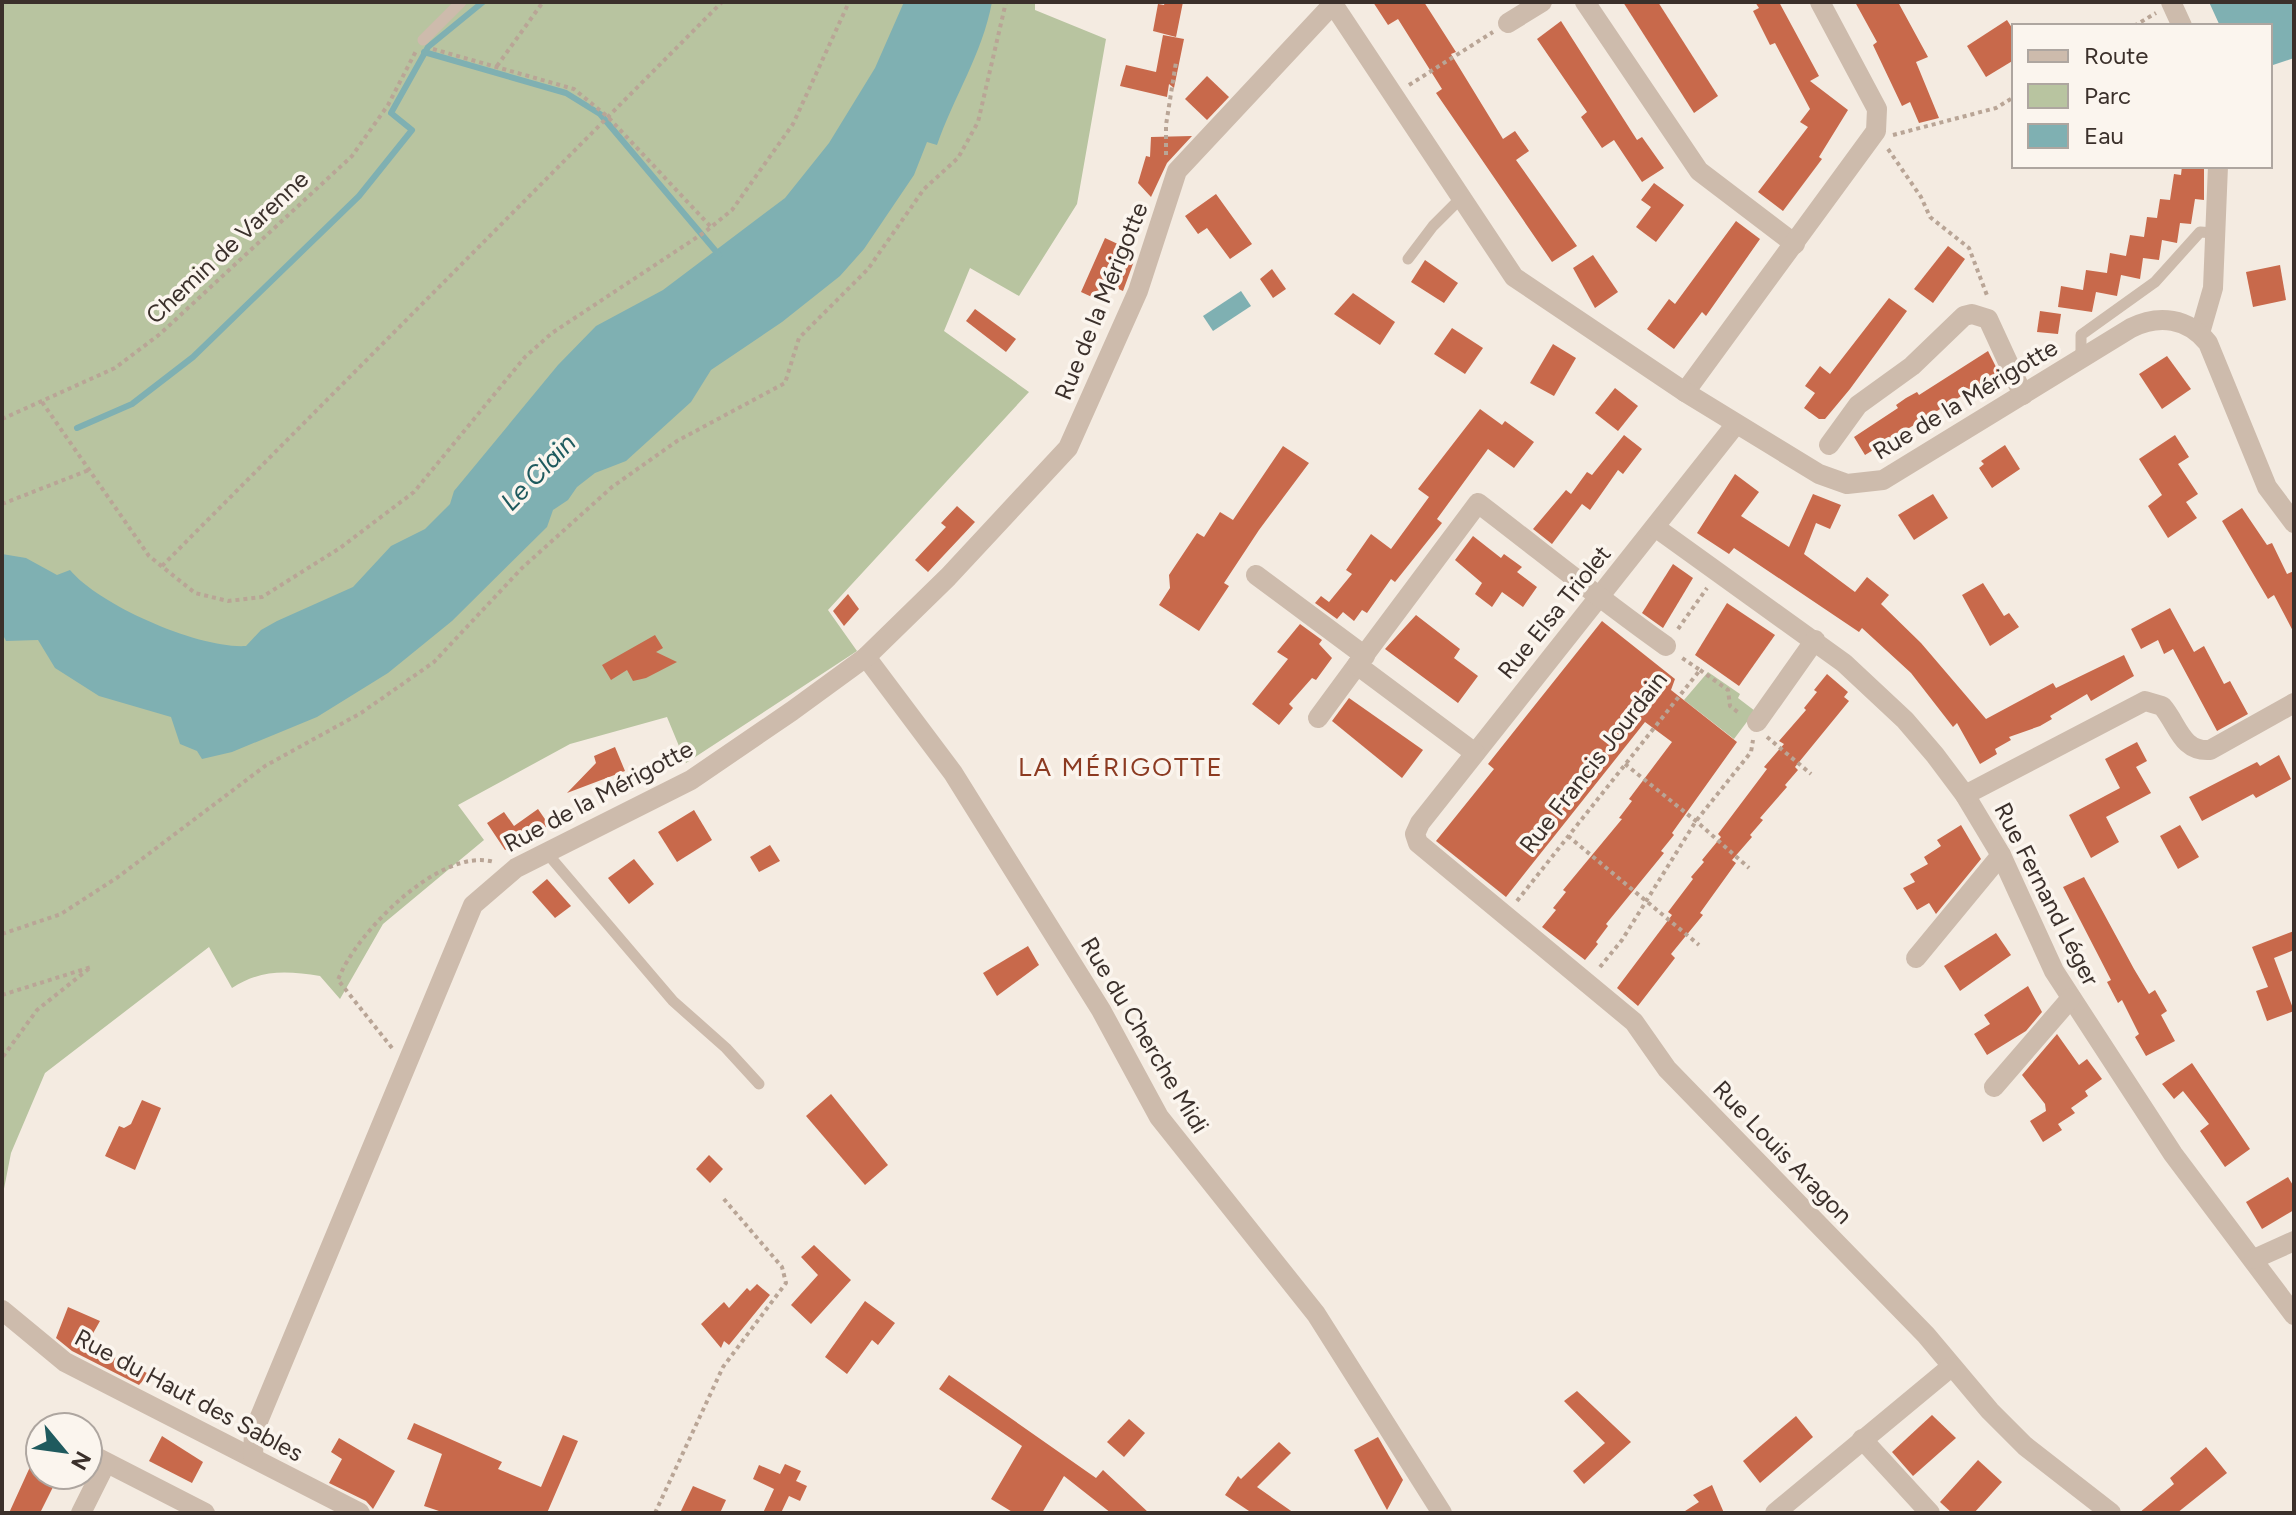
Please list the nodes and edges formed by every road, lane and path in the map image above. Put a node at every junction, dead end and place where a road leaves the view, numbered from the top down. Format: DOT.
graph roads {
  1 [pos="461,2"];
  2 [pos="543,2"];
  3 [pos="722,2"];
  4 [pos="849,2"];
  5 [pos="1006,2"];
  6 [pos="1542,2"];
  7 [pos="1585,2"];
  8 [pos="1820,2"];
  9 [pos="2171,2"];
  10 [pos="1333,3"];
  11 [pos="1508,23"];
  12 [pos="2181,24"];
  13 [pos="426,44"];
  14 [pos="1176,62"];
  15 [pos="497,66"];
  16 [pos="1394,95"];
  17 [pos="2012,98"];
  18 [pos="607,119"];
  19 [pos="2218,168"];
  20 [pos="1177,171"];
  21 [pos="1463,196"];
  22 [pos="711,227"];
  23 [pos="2215,233"];
  24 [pos="1795,244"];
  25 [pos="1408,259"];
  26 [pos="1988,319"];
  27 [pos="2200,333"];
  28 [pos="2081,359"];
  29 [pos="1685,392"];
  30 [pos="2023,395"];
  31 [pos="42,402"];
  32 [pos="2,419"];
  33 [pos="1736,424"];
  34 [pos="1829,445"];
  35 [pos="89,470"];
  36 [pos="2,504"];
  37 [pos="2294,523"];
  38 [pos="1655,527"];
  39 [pos="162,566"];
  40 [pos="1256,575"];
  41 [pos="1712,580"];
  42 [pos="1598,598"];
  43 [pos="1815,640"];
  44 [pos="1666,646"];
  45 [pos="866,657"];
  46 [pos="1361,660"];
  47 [pos="1700,670"];
  48 [pos="2294,703"];
  49 [pos="1318,718"];
  50 [pos="1756,724"];
  51 [pos="1475,753"];
  52 [pos="1625,764"];
  53 [pos="1811,774"];
  54 [pos="1965,795"];
  55 [pos="1696,821"];
  56 [pos="1415,834"];
  57 [pos="1568,836"];
  58 [pos="546,852"];
  59 [pos="2001,855"];
  60 [pos="516,868"];
  61 [pos="1749,868"];
  62 [pos="1647,900"];
  63 [pos="1505,915"];
  64 [pos="2,934"];
  65 [pos="1699,945"];
  66 [pos="1916,958"];
  67 [pos="1588,981"];
  68 [pos="2,995"];
  69 [pos="2071,998"];
  70 [pos="2,1058"];
  71 [pos="405,1068"];
  72 [pos="759,1084"];
  73 [pos="1994,1087"];
  74 [pos="723,1198"];
  75 [pos="2294,1241"];
  76 [pos="2254,1259"];
  77 [pos="2,1310"];
  78 [pos="2294,1315"];
  79 [pos="1951,1367"];
  80 [pos="1862,1439"];
  81 [pos="253,1456"];
  82 [pos="104,1462"];
  83 [pos="87,1491"];
  84 [pos="2108,1512"];
  85 [pos="81,1513"];
  86 [pos="205,1513"];
  87 [pos="360,1513"];
  88 [pos="655,1513"];
  89 [pos="1442,1513"];
  90 [pos="1775,1513"];
  91 [pos="1930,1513"];
  1 -- 13 [label="lane"];
  2 -- 15 [label="path"];
  3 -- 18 [label="path"];
  4 -- 22 [label="path"];
  5 -- 64 [label="path"];
  6 -- 11 [label="street"];
  7 -- 24 [label="street"];
  8 -- 24 [label="street"];
  9 -- 12 [label="street"];
  10 -- 16 [label="street, Rue de la Mérigotte"];
  10 -- 20 [label="street, Rue de la Mérigotte"];
  11 -- 16 [label="path"];
  13 -- 15 [label="path"];
  13 -- 31 [label="path, Chemin de Varenne"];
  14 -- 20 [label="path"];
  15 -- 18 [label="path"];
  16 -- 21 [label="street, Rue de la Mérigotte"];
  17 -- 26 [label="path"];
  18 -- 22 [label="path"];
  18 -- 39 [label="path"];
  19 -- 23 [label="street"];
  20 -- 45 [label="street, Rue de la Mérigotte"];
  21 -- 25 [label="lane"];
  21 -- 29 [label="street, Rue de la Mérigotte"];
  22 -- 39 [label="path"];
  23 -- 27 [label="street"];
  23 -- 28 [label="lane"];
  24 -- 29 [label="street"];
  26 -- 30 [label="street"];
  26 -- 34 [label="street"];
  27 -- 28 [label="street, Rue de la Mérigotte"];
  27 -- 37 [label="street"];
  28 -- 30 [label="street, Rue de la Mérigotte"];
  29 -- 33 [label="street, Rue de la Mérigotte"];
  30 -- 33 [label="street, Rue de la Mérigotte"];
  31 -- 32 [label="path, Chemin de Varenne"];
  31 -- 35 [label="path"];
  33 -- 38 [label="street, Rue Elsa Triolet"];
  35 -- 36 [label="path"];
  35 -- 39 [label="path"];
  38 -- 41 [label="street, Rue Fernand Léger"];
  38 -- 42 [label="street, Rue Elsa Triolet"];
  40 -- 46 [label="street"];
  41 -- 43 [label="street, Rue Fernand Léger"];
  41 -- 44 [label="path, Rue Francis Jourdain"];
  42 -- 44 [label="street"];
  42 -- 46 [label="street"];
  42 -- 51 [label="street, Rue Elsa Triolet"];
  43 -- 50 [label="street"];
  43 -- 54 [label="street, Rue Fernand Léger"];
  44 -- 47 [label="path, Rue Francis Jourdain"];
  45 -- 58 [label="street, Rue de la Mérigotte"];
  45 -- 89 [label="street, Rue du Cherche Midi"];
  46 -- 49 [label="street"];
  46 -- 51 [label="street"];
  47 -- 50 [label="path"];
  47 -- 52 [label="path, Rue Francis Jourdain"];
  48 -- 54 [label="street"];
  50 -- 53 [label="path"];
  50 -- 55 [label="path"];
  51 -- 56 [label="street, Rue Elsa Triolet"];
  52 -- 55 [label="path"];
  52 -- 57 [label="path, Rue Francis Jourdain"];
  54 -- 59 [label="street, Rue Fernand Léger"];
  55 -- 61 [label="path"];
  55 -- 62 [label="path"];
  56 -- 63 [label="street, Rue Louis Aragon"];
  57 -- 62 [label="path"];
  57 -- 63 [label="path, Rue Francis Jourdain"];
  58 -- 60 [label="street, Rue de la Mérigotte"];
  58 -- 72 [label="lane"];
  59 -- 66 [label="street"];
  59 -- 69 [label="street, Rue Fernand Léger"];
  60 -- 71 [label="street, Rue de la Mérigotte"];
  60 -- 71 [label="path"];
  62 -- 65 [label="path"];
  62 -- 67 [label="path"];
  63 -- 67 [label="street, Rue Louis Aragon"];
  67 -- 79 [label="street, Rue Louis Aragon"];
  68 -- 70 [label="path"];
  69 -- 73 [label="street"];
  69 -- 76 [label="street, Rue Fernand Léger"];
  71 -- 81 [label="street, Rue de la Mérigotte"];
  74 -- 88 [label="path"];
  75 -- 76 [label="street"];
  76 -- 78 [label="street, Rue Fernand Léger"];
  77 -- 81 [label="street, Rue du Haut des Sables"];
  79 -- 80 [label="street"];
  79 -- 84 [label="street, Rue Louis Aragon"];
  80 -- 90 [label="street"];
  80 -- 91 [label="street"];
  81 -- 87 [label="street, Rue du Haut des Sables"];
  82 -- 86 [label="street"];
  83 -- 85 [label="street"];
}
